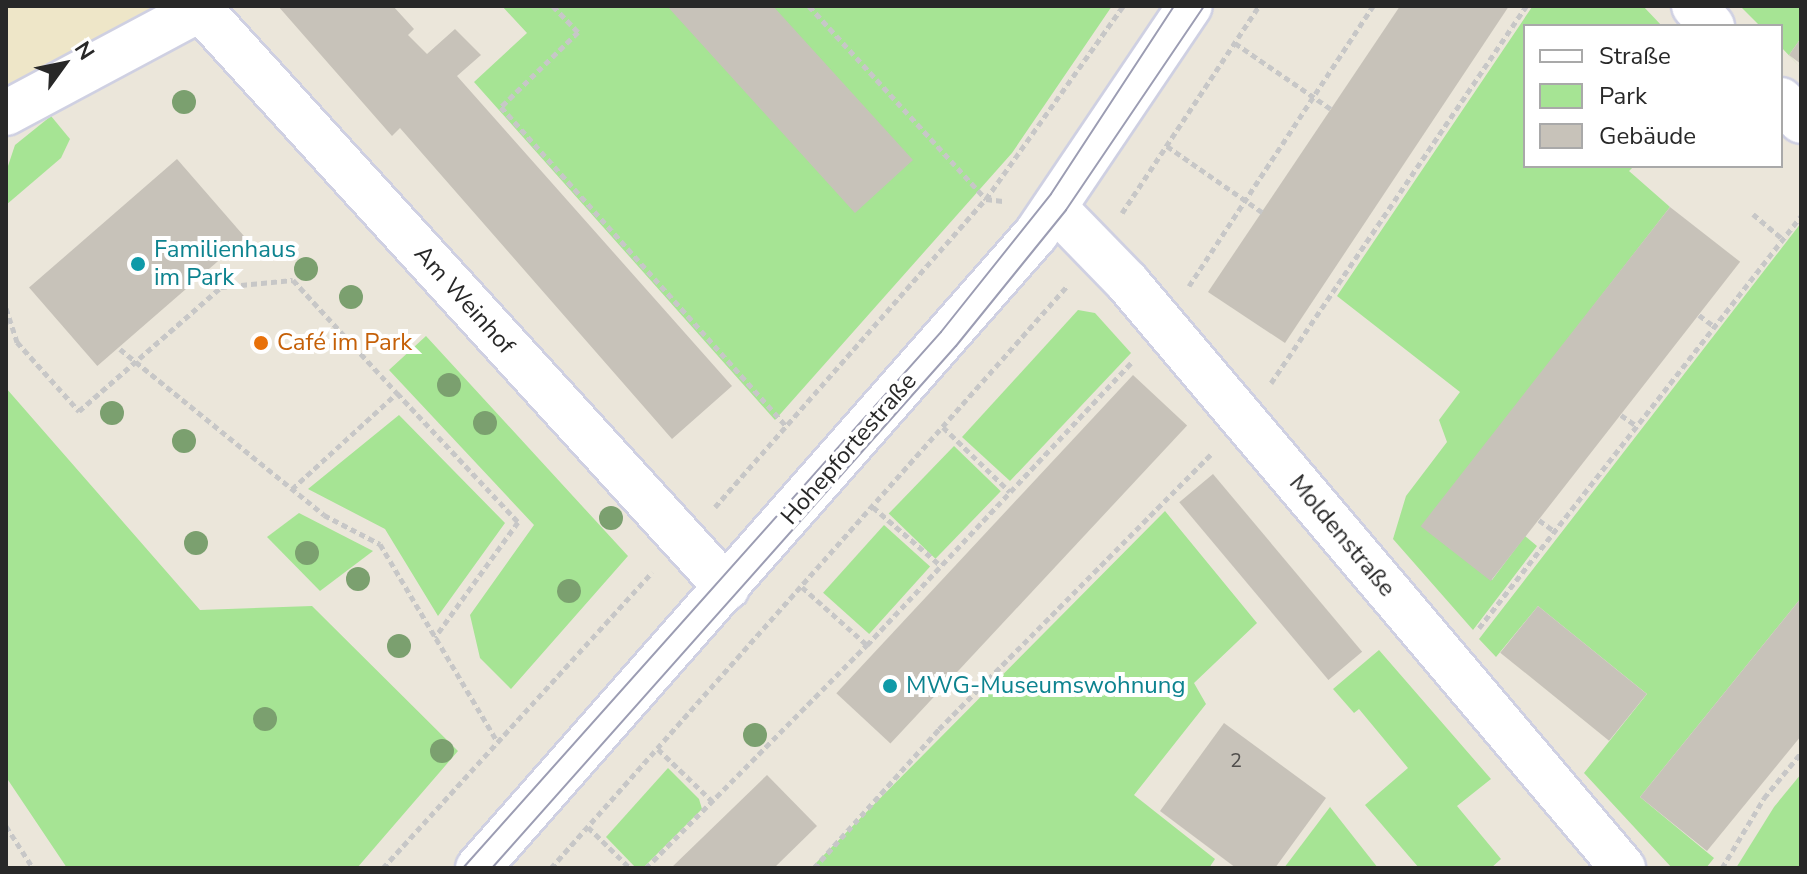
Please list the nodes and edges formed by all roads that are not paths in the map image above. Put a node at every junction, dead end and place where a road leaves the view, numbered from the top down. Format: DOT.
graph roads {
  1 [pos="1190,6"];
  2 [pos="1694,6"];
  3 [pos="204,8"];
  4 [pos="1710,24"];
  5 [pos="1783,102"];
  6 [pos="6,113"];
  7 [pos="1801,121"];
  8 [pos="1056,209"];
  9 [pos="727,588"];
  10 [pos="478,868"];
  11 [pos="1623,868"];
  1 -- 8 [label="street, Hohepfortestraße"];
  2 -- 4 [label="street"];
  3 -- 6 [label="street"];
  3 -- 9 [label="street, Am Weinhof"];
  5 -- 7 [label="street"];
  8 -- 9 [label="street, Hohepfortestraße"];
  8 -- 11 [label="street, Moldenstraße"];
  9 -- 10 [label="street, Hohepfortestraße"];
}
